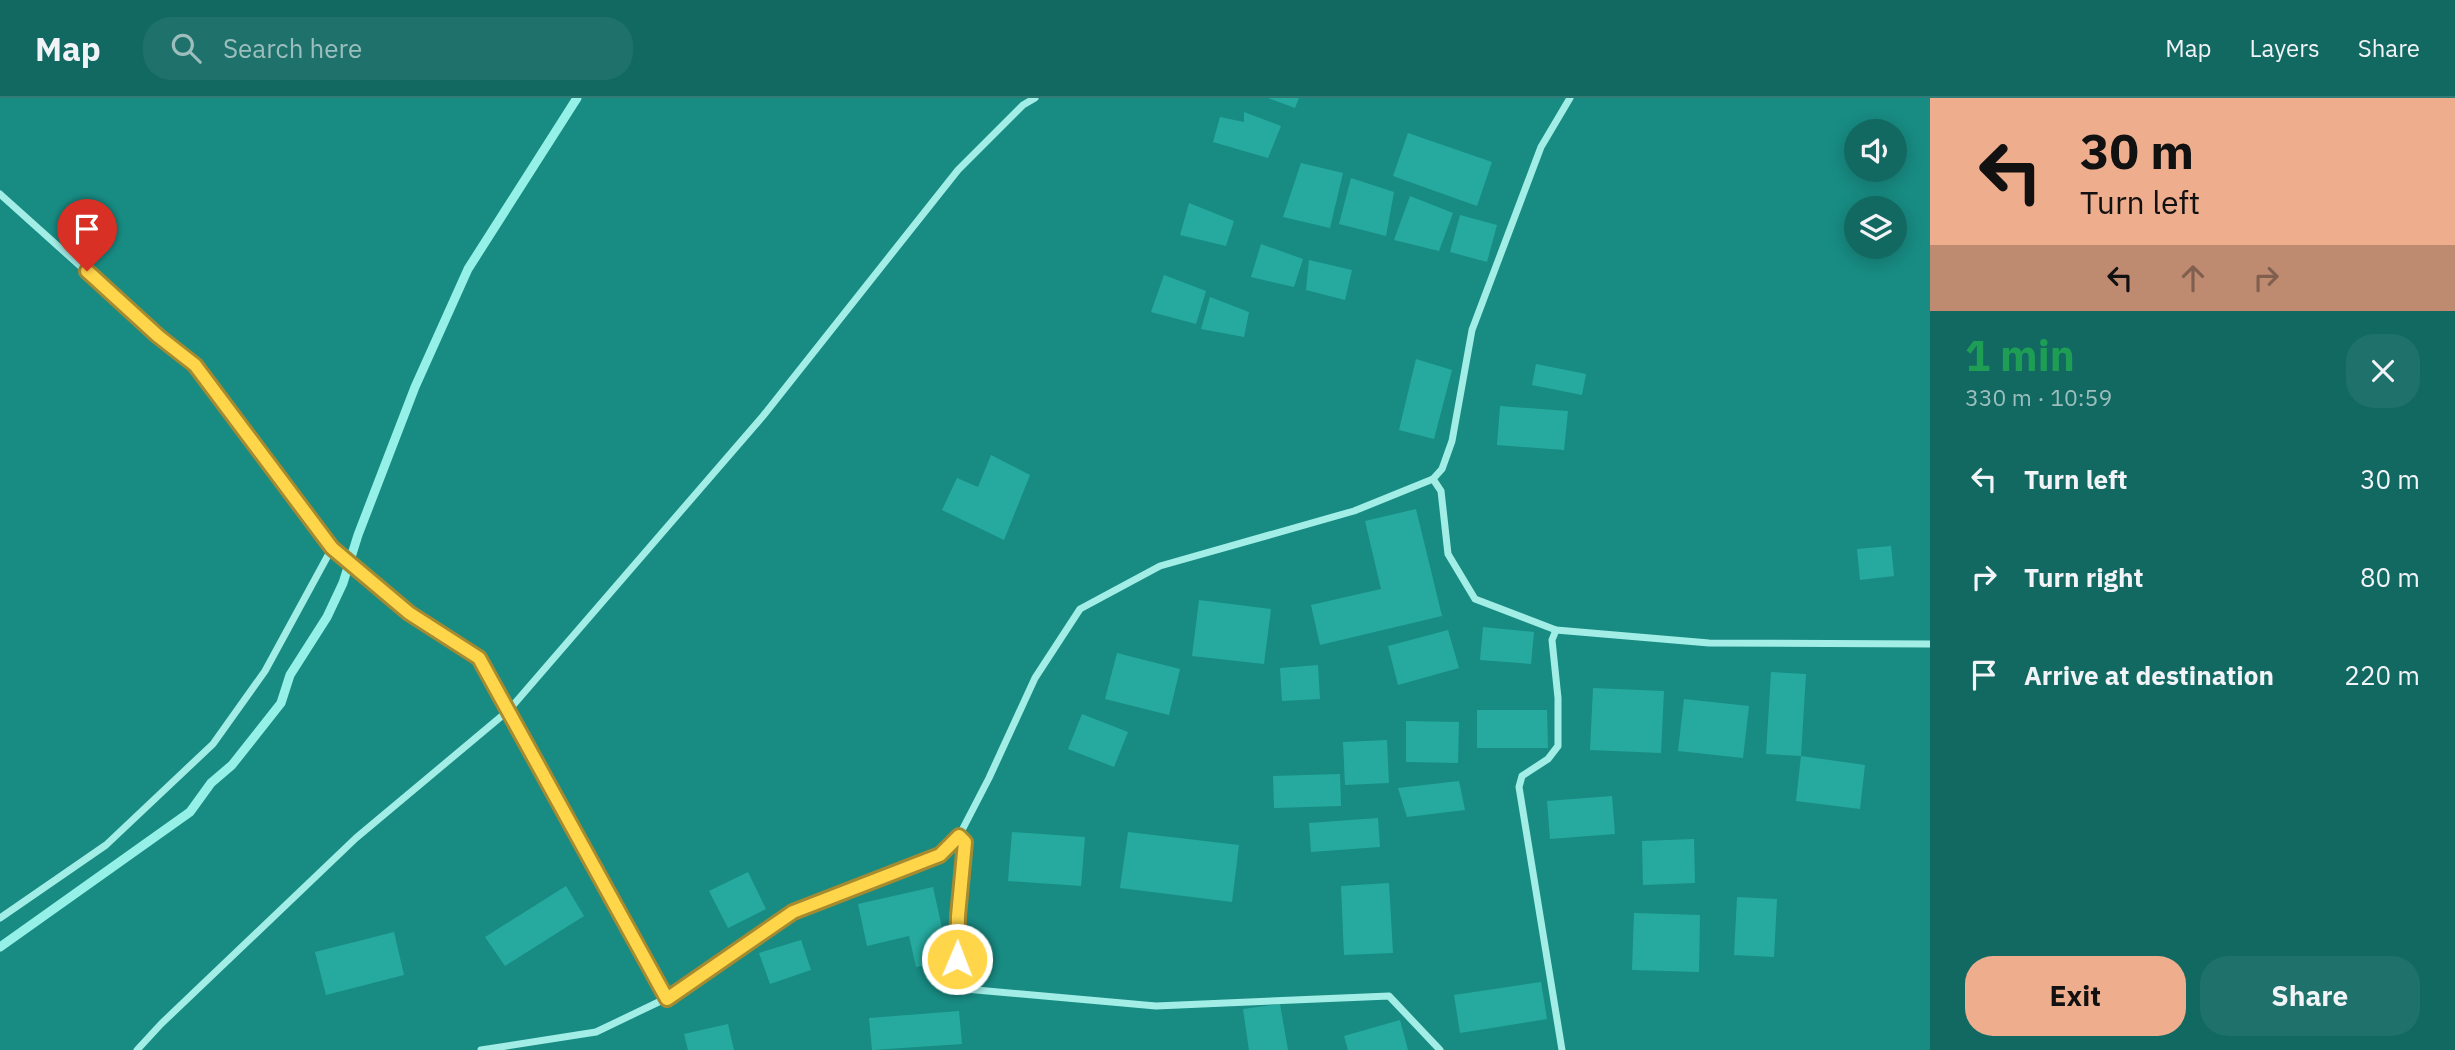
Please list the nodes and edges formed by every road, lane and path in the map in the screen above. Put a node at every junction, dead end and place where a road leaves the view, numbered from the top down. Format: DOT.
graph roads {
  1 [pos="1035,98"];
  2 [pos="1570,98"];
  3 [pos="0,194"];
  4 [pos="1433,479"];
  5 [pos="332,548"];
  6 [pos="1556,630"];
  7 [pos="1930,644"];
  8 [pos="509,710"];
  9 [pos="959,836"];
  10 [pos="0,918"];
  11 [pos="667,999"];
  12 [pos="137,1050"];
  13 [pos="481,1050"];
  14 [pos="1440,1050"];
  15 [pos="1562,1050"];
  1 -- 8 [label="street"];
  2 -- 4 [label="street"];
  3 -- 5 [label="street"];
  4 -- 6 [label="street"];
  4 -- 9 [label="street"];
  5 -- 8 [label="street"];
  5 -- 10 [label="street"];
  6 -- 7 [label="street"];
  6 -- 15 [label="street"];
  8 -- 11 [label="street"];
  8 -- 12 [label="street"];
  9 -- 11 [label="street"];
  9 -- 14 [label="street"];
  11 -- 13 [label="street"];
}
